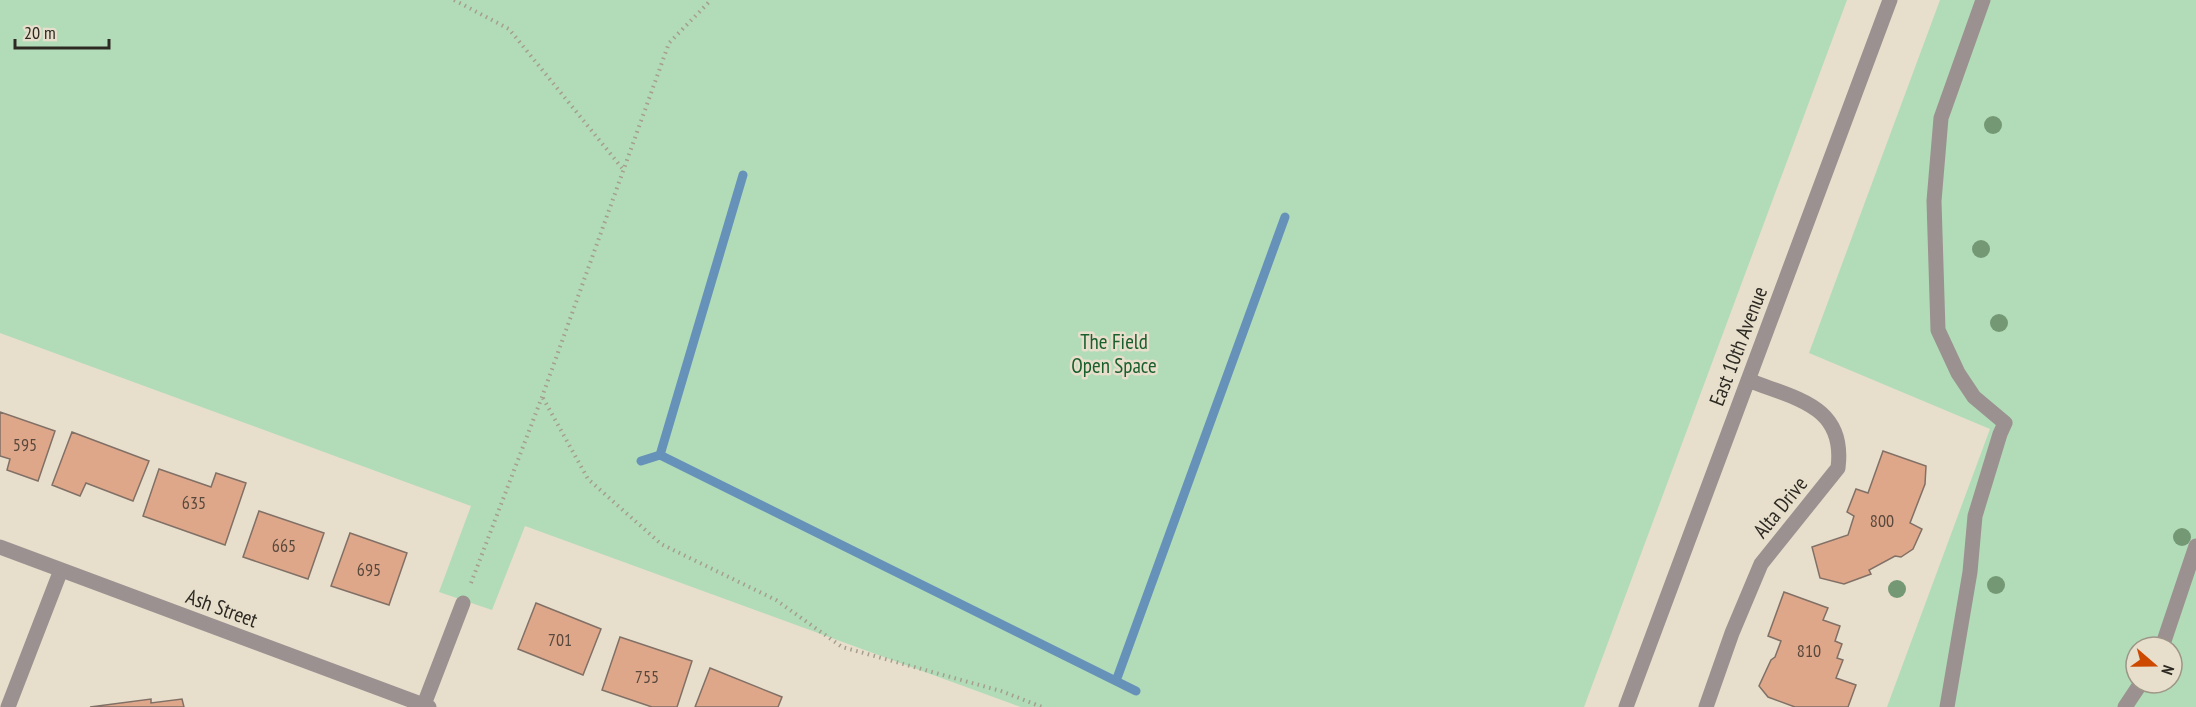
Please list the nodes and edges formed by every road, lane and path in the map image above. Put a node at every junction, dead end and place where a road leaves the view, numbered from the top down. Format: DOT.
graph roads {
  1 [pos="454,0"];
  2 [pos="711,0"];
  3 [pos="1890,0"];
  4 [pos="1983,0"];
  5 [pos="623,168"];
  6 [pos="1748,380"];
  7 [pos="542,398"];
  8 [pos="2196,546"];
  9 [pos="0,547"];
  10 [pos="61,570"];
  11 [pos="471,585"];
  12 [pos="463,603"];
  13 [pos="2166,635"];
  14 [pos="425,706"];
  15 [pos="8,707"];
  16 [pos="1042,707"];
  17 [pos="1626,707"];
  18 [pos="1706,707"];
  19 [pos="1947,707"];
  1 -- 5 [label="path"];
  2 -- 5 [label="path"];
  3 -- 6 [label="street, East 10th Avenue"];
  4 -- 19 [label="street"];
  5 -- 7 [label="path"];
  6 -- 17 [label="street, East 10th Avenue"];
  6 -- 18 [label="street, Alta Drive"];
  7 -- 11 [label="path"];
  7 -- 16 [label="path"];
  8 -- 13 [label="street"];
  9 -- 10 [label="street, Ash Street"];
  10 -- 14 [label="street, Ash Street"];
  10 -- 15 [label="street"];
  12 -- 14 [label="street"];
}
